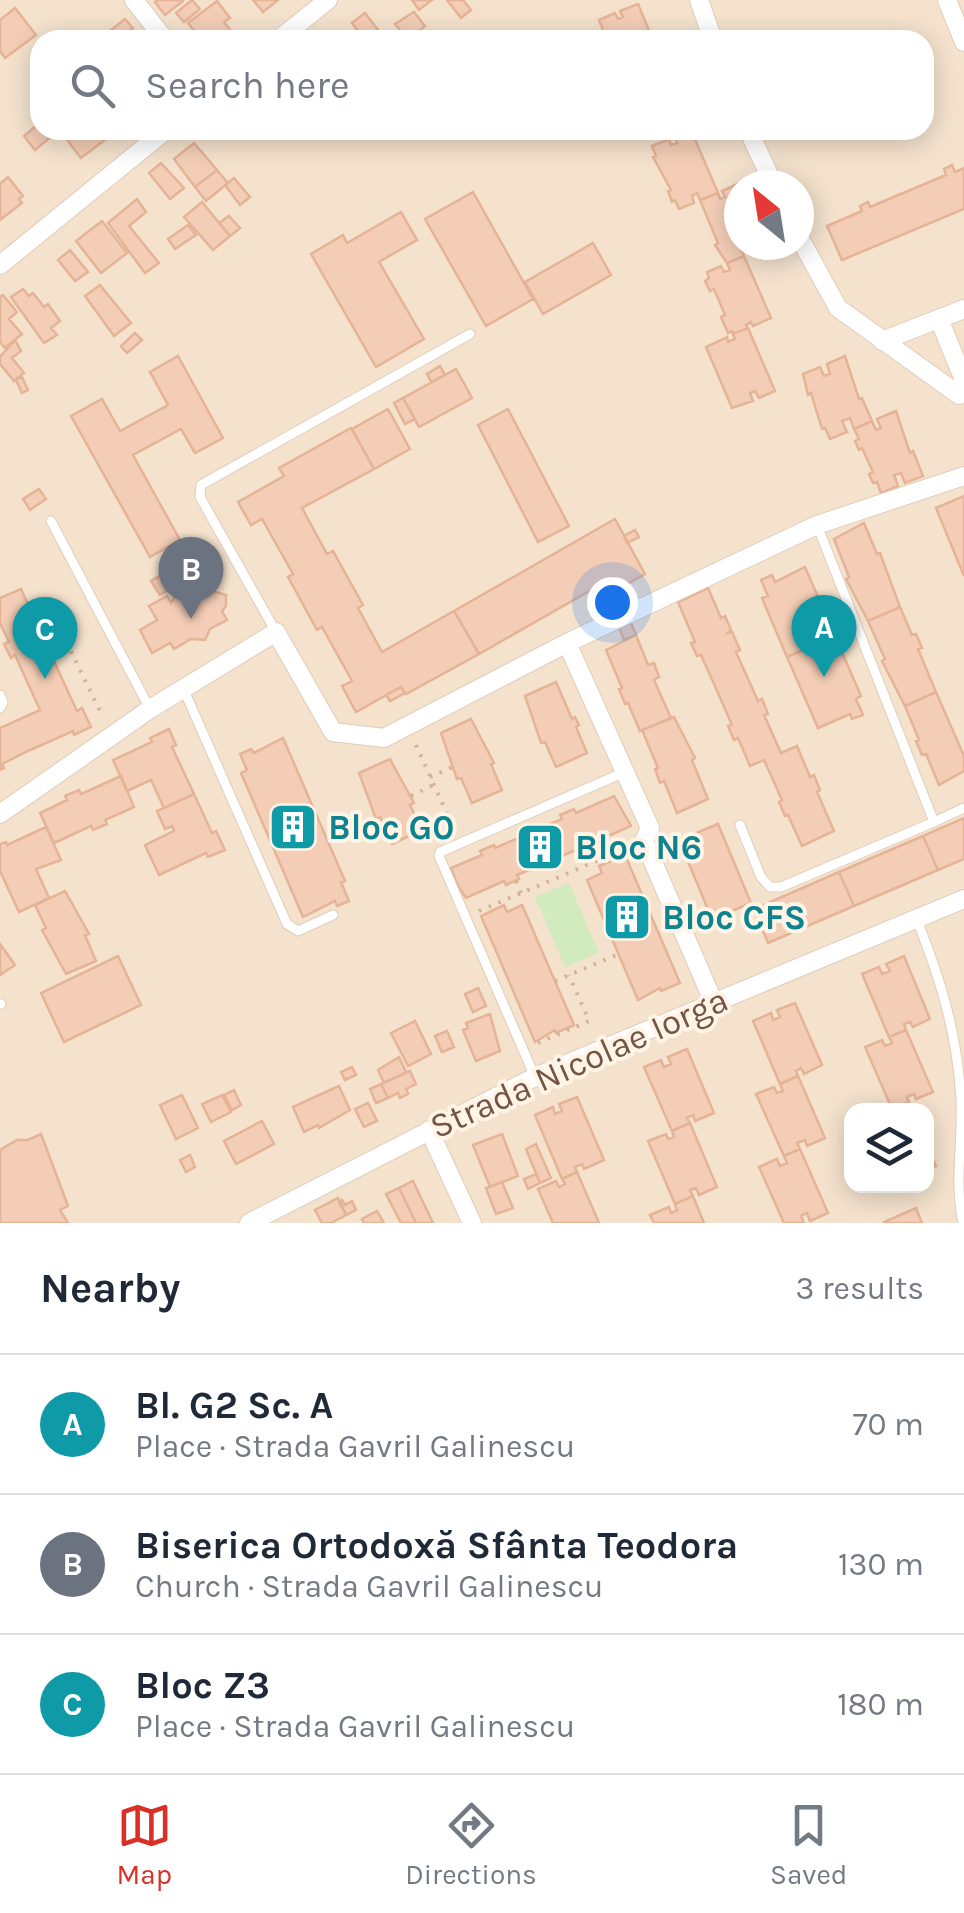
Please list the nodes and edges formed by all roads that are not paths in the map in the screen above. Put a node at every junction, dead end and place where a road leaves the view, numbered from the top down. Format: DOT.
graph roads {
  1 [pos="134,0"];
  2 [pos="328,0"];
  3 [pos="700,0"];
  4 [pos="948,0"];
  5 [pos="157,30"];
  6 [pos="290,30"];
  7 [pos="710,30"];
  8 [pos="964,42"];
  9 [pos="154,140"];
  10 [pos="753,140"];
  11 [pos="767,170"];
  12 [pos="812,260"];
  13 [pos="0,266"];
  14 [pos="964,310"];
  15 [pos="940,319"];
  16 [pos="470,334"];
  17 [pos="882,341"];
  18 [pos="964,380"];
  19 [pos="964,393"];
  20 [pos="964,476"];
  21 [pos="51,521"];
  22 [pos="817,524"];
  23 [pos="276,632"];
  24 [pos="567,643"];
  25 [pos="182,688"];
  26 [pos="0,696"];
  27 [pos="0,708"];
  28 [pos="150,709"];
  29 [pos="625,772"];
  30 [pos="964,808"];
  31 [pos="0,814"];
  32 [pos="934,822"];
  33 [pos="740,825"];
  34 [pos="964,898"];
  35 [pos="333,916"];
  36 [pos="917,920"];
  37 [pos="713,1001"];
  38 [pos="535,1077"];
  39 [pos="430,1130"];
  40 [pos="249,1223"];
  41 [pos="472,1223"];
  42 [pos="963,1223"];
  1 -- 5 [label="street"];
  2 -- 6 [label="street"];
  3 -- 7 [label="street"];
  4 -- 8 [label="street"];
  9 -- 13 [label="street"];
  10 -- 11 [label="street"];
  12 -- 17 [label="street"];
  14 -- 15 [label="street"];
  15 -- 17 [label="street"];
  15 -- 18 [label="street"];
  16 -- 23 [label="lane"];
  17 -- 19 [label="street"];
  20 -- 22 [label="street"];
  21 -- 28 [label="lane"];
  22 -- 24 [label="street"];
  22 -- 32 [label="lane"];
  23 -- 24 [label="street"];
  23 -- 25 [label="street"];
  24 -- 29 [label="street"];
  25 -- 28 [label="street"];
  25 -- 35 [label="lane"];
  26 -- 27 [label="lane"];
  28 -- 31 [label="street"];
  29 -- 37 [label="street"];
  29 -- 38 [label="lane"];
  30 -- 32 [label="lane"];
  32 -- 33 [label="lane"];
  34 -- 36 [label="street, Strada Nicolae Iorga"];
  36 -- 37 [label="street, Strada Nicolae Iorga"];
  36 -- 42 [label="lane"];
  37 -- 38 [label="street, Strada Nicolae Iorga"];
  38 -- 39 [label="street, Strada Nicolae Iorga"];
  39 -- 40 [label="street, Strada Nicolae Iorga"];
  39 -- 41 [label="street"];
}
